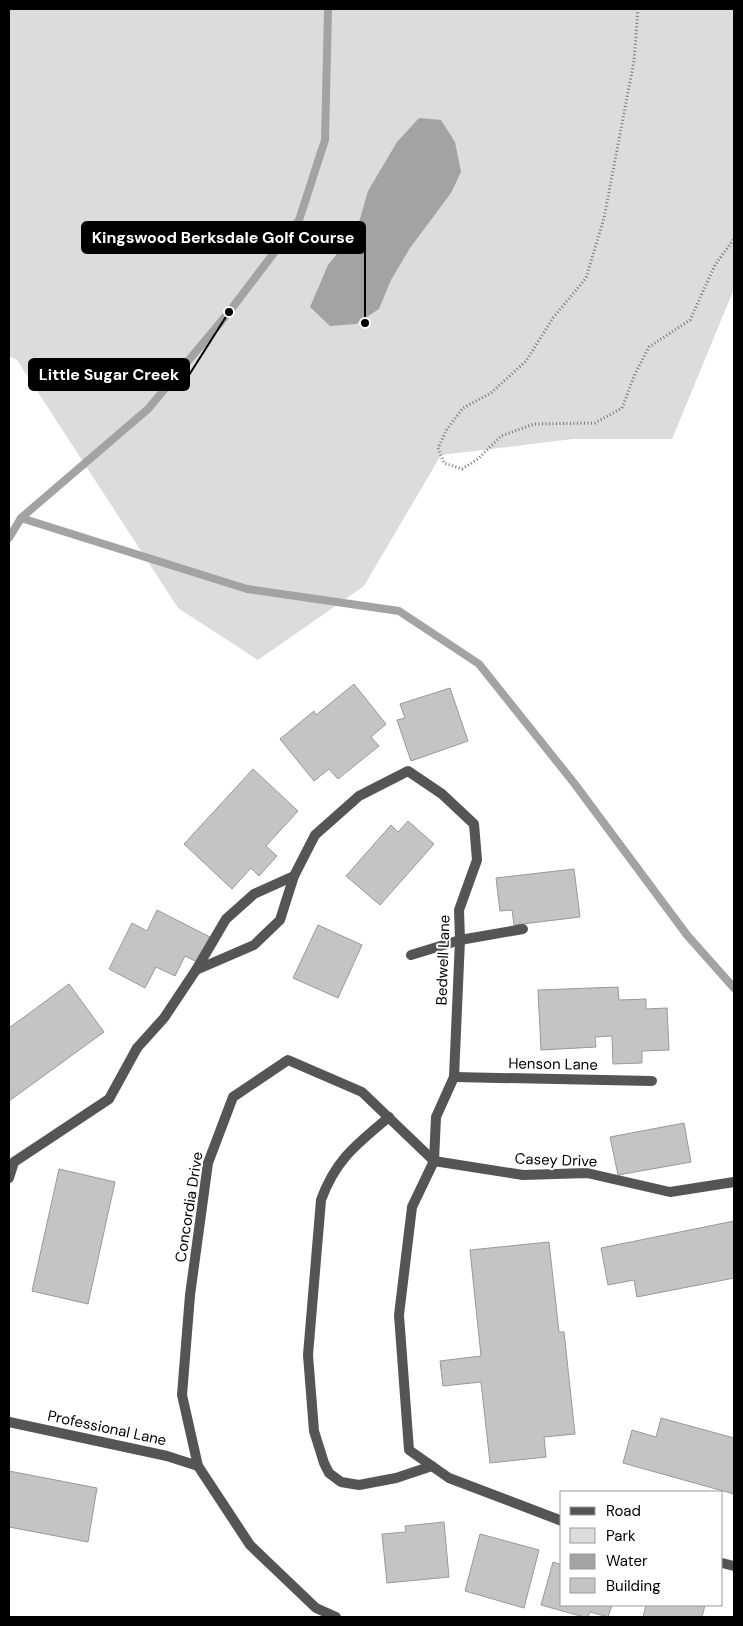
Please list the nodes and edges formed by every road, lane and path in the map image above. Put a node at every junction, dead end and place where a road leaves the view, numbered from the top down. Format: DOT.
graph roads {
  1 [pos="638,9"];
  2 [pos="734,239"];
  3 [pos="294,876"];
  4 [pos="523,929"];
  5 [pos="460,940"];
  6 [pos="411,955"];
  7 [pos="196,970"];
  8 [pos="454,1077"];
  9 [pos="652,1081"];
  10 [pos="389,1117"];
  11 [pos="434,1161"];
  12 [pos="9,1178"];
  13 [pos="734,1182"];
  14 [pos="9,1422"];
  15 [pos="198,1466"];
  16 [pos="432,1466"];
  17 [pos="560,1520"];
  18 [pos="336,1617"];
  1 -- 2 [label="path"];
  3 -- 5 [label="street, Bedwell Lane"];
  3 -- 7 [label="street"];
  3 -- 7 [label="street, Bedwell Lane"];
  4 -- 5 [label="street"];
  5 -- 6 [label="street"];
  5 -- 8 [label="street, Bedwell Lane"];
  7 -- 12 [label="street"];
  8 -- 9 [label="street, Henson Lane"];
  8 -- 11 [label="street, Bedwell Lane"];
  10 -- 11 [label="street, Concordia Drive"];
  10 -- 15 [label="street, Concordia Drive"];
  10 -- 16 [label="street"];
  11 -- 13 [label="street, Casey Drive"];
  11 -- 16 [label="street"];
  14 -- 15 [label="street, Professional Lane"];
  15 -- 18 [label="street, Concordia Drive"];
  16 -- 17 [label="street"];
}
